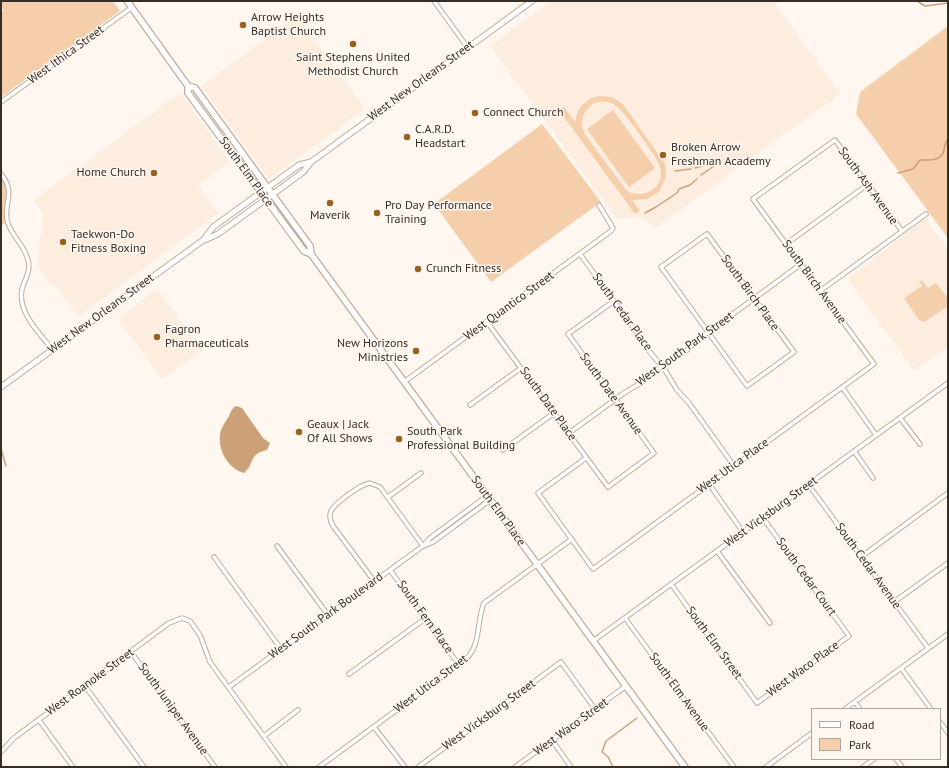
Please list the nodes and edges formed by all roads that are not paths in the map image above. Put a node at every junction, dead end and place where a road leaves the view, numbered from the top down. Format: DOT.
graph roads {
  1 [pos="127,1"];
  2 [pos="434,1"];
  3 [pos="532,1"];
  4 [pos="131,8"];
  5 [pos="468,48"];
  6 [pos="188,86"];
  7 [pos="1,102"];
  8 [pos="224,128"];
  9 [pos="217,133"];
  10 [pos="311,162"];
  11 [pos="1,174"];
  12 [pos="867,185"];
  13 [pos="267,188"];
  14 [pos="261,192"];
  15 [pos="272,194"];
  16 [pos="266,198"];
  17 [pos="753,199"];
  18 [pos="599,205"];
  19 [pos="926,214"];
  20 [pos="902,231"];
  21 [pos="202,241"];
  22 [pos="786,244"];
  23 [pos="311,254"];
  24 [pos="580,254"];
  25 [pos="801,264"];
  26 [pos="820,291"];
  27 [pos="755,298"];
  28 [pos="614,301"];
  29 [pos="487,322"];
  30 [pos="708,332"];
  31 [pos="53,350"];
  32 [pos="874,364"];
  33 [pos="661,366"];
  34 [pos="521,368"];
  35 [pos="404,382"];
  36 [pos="947,384"];
  37 [pos="1,387"];
  38 [pos="842,388"];
  39 [pos="615,399"];
  40 [pos="470,405"];
  41 [pos="554,413"];
  42 [pos="900,418"];
  43 [pos="569,433"];
  44 [pos="876,435"];
  45 [pos="920,444"];
  46 [pos="503,450"];
  47 [pos="854,451"];
  48 [pos="586,458"];
  49 [pos="734,466"];
  50 [pos="421,473"];
  51 [pos="873,478"];
  52 [pos="709,484"];
  53 [pos="808,484"];
  54 [pos="608,487"];
  55 [pos="948,493"];
  56 [pos="388,498"];
  57 [pos="489,498"];
  58 [pos="762,518"];
  59 [pos="743,532"];
  60 [pos="572,539"];
  61 [pos="277,546"];
  62 [pos="423,546"];
  63 [pos="717,551"];
  64 [pos="861,556"];
  65 [pos="214,557"];
  66 [pos="948,563"];
  67 [pos="537,564"];
  68 [pos="390,570"];
  69 [pos="374,581"];
  70 [pos="671,584"];
  71 [pos="894,602"];
  72 [pos="328,615"];
  73 [pos="426,618"];
  74 [pos="625,618"];
  75 [pos="770,623"];
  76 [pos="948,634"];
  77 [pos="849,636"];
  78 [pos="593,641"];
  79 [pos="928,648"];
  80 [pos="281,649"];
  81 [pos="131,652"];
  82 [pos="459,665"];
  83 [pos="901,668"];
  84 [pos="349,674"];
  85 [pos="85,686"];
  86 [pos="626,686"];
  87 [pos="229,687"];
  88 [pos="757,702"];
  89 [pos="855,702"];
  90 [pos="847,708"];
  91 [pos="859,708"];
  92 [pos="930,708"];
  93 [pos="595,709"];
  94 [pos="298,710"];
  95 [pos="38,720"];
  96 [pos="941,723"];
  97 [pos="374,727"];
  98 [pos="948,733"];
  99 [pos="811,734"];
  100 [pos="264,736"];
  101 [pos="552,740"];
  102 [pos="1,752"];
  103 [pos="873,760"];
  104 [pos="73,767"];
  105 [pos="144,767"];
  106 [pos="215,767"];
  107 [pos="286,767"];
  108 [pos="319,767"];
  109 [pos="405,767"];
  110 [pos="418,767"];
  111 [pos="515,767"];
  112 [pos="571,767"];
  113 [pos="685,767"];
  114 [pos="734,767"];
  115 [pos="766,767"];
  116 [pos="863,767"];
  1 -- 4 [label="main road, South Elm Place"];
  2 -- 5 [label="street"];
  3 -- 5 [label="main road, West New Orleans Street"];
  4 -- 6 [label="main road, South Elm Place"];
  4 -- 7 [label="street, West Ithica Street"];
  5 -- 10 [label="main road, West New Orleans Street"];
  6 -- 8 [label="main road, South Elm Place"];
  6 -- 9 [label="main road, South Elm Place"];
  8 -- 9 [label="main road"];
  8 -- 13 [label="main road, South Elm Place"];
  9 -- 14 [label="main road, South Elm Place"];
  10 -- 13 [label="main road, West New Orleans Street"];
  10 -- 15 [label="main road, West New Orleans Street"];
  11 -- 31 [label="street"];
  12 -- 17 [label="street, South Ash Avenue"];
  12 -- 20 [label="street, South Ash Avenue"];
  12 -- 22 [label="street"];
  13 -- 14 [label="main road, West New Orleans Street"];
  13 -- 15 [label="main road, South Elm Place"];
  14 -- 16 [label="main road, South Elm Place"];
  14 -- 21 [label="main road, West New Orleans Street"];
  15 -- 16 [label="main road, West New Orleans Street"];
  15 -- 23 [label="main road, South Elm Place"];
  16 -- 21 [label="main road, West New Orleans Street"];
  16 -- 23 [label="main road, South Elm Place"];
  17 -- 22 [label="street, South Birch Avenue"];
  18 -- 24 [label="street, West Quantico Street"];
  19 -- 20 [label="street"];
  20 -- 26 [label="street"];
  21 -- 31 [label="main road, West New Orleans Street"];
  22 -- 25 [label="street, South Birch Avenue"];
  23 -- 35 [label="main road, South Elm Place"];
  24 -- 28 [label="street, South Cedar Place"];
  24 -- 29 [label="street, West Quantico Street"];
  25 -- 26 [label="street, South Birch Avenue"];
  25 -- 27 [label="street, West South Park Street"];
  26 -- 32 [label="street, South Birch Avenue"];
  27 -- 30 [label="street, West South Park Street"];
  27 -- 30 [label="street, South Birch Place"];
  27 -- 30 [label="street, South Birch Place"];
  28 -- 33 [label="street, South Cedar Place"];
  28 -- 39 [label="street, South Date Avenue"];
  29 -- 34 [label="street, South Date Place"];
  29 -- 35 [label="street, West Quantico Street"];
  30 -- 33 [label="street, West South Park Street"];
  31 -- 37 [label="main road, West New Orleans Street"];
  32 -- 38 [label="street, West Utica Place"];
  33 -- 39 [label="street, West South Park Street"];
  33 -- 49 [label="street, South Cedar Place"];
  34 -- 40 [label="street"];
  34 -- 41 [label="street, South Date Place"];
  35 -- 57 [label="main road, South Elm Place"];
  36 -- 42 [label="street, West Vicksburg Street"];
  38 -- 44 [label="street"];
  38 -- 49 [label="street, West Utica Place"];
  39 -- 43 [label="street, West South Park Street"];
  39 -- 54 [label="street, South Date Avenue"];
  41 -- 43 [label="street, South Date Place"];
  41 -- 46 [label="street"];
  42 -- 44 [label="street, West Vicksburg Street"];
  42 -- 45 [label="street"];
  43 -- 48 [label="street, South Date Place"];
  44 -- 47 [label="street, West Vicksburg Street"];
  47 -- 51 [label="street"];
  47 -- 53 [label="street, West Vicksburg Street"];
  48 -- 54 [label="street, South Date Place"];
  48 -- 60 [label="street"];
  49 -- 52 [label="street, West Utica Place"];
  50 -- 56 [label="street"];
  52 -- 59 [label="street"];
  52 -- 60 [label="street, West Utica Place"];
  53 -- 58 [label="street, West Vicksburg Street"];
  53 -- 64 [label="street, South Cedar Avenue"];
  55 -- 64 [label="street"];
  56 -- 62 [label="street"];
  56 -- 69 [label="street"];
  57 -- 62 [label="street, West South Park Boulevard"];
  57 -- 67 [label="main road, South Elm Place"];
  58 -- 59 [label="street, West Vicksburg Street"];
  58 -- 77 [label="street, South Cedar Court"];
  59 -- 63 [label="street, West Vicksburg Street"];
  60 -- 67 [label="street, West Utica Street"];
  61 -- 72 [label="street"];
  62 -- 68 [label="street, West South Park Boulevard"];
  63 -- 70 [label="street, West Vicksburg Street"];
  63 -- 75 [label="street"];
  64 -- 71 [label="street, South Cedar Avenue"];
  65 -- 80 [label="street"];
  66 -- 71 [label="street"];
  67 -- 78 [label="main road, South Elm Place"];
  67 -- 82 [label="street, West Utica Street"];
  68 -- 69 [label="street, West South Park Boulevard"];
  68 -- 73 [label="street, South Fern Place"];
  69 -- 72 [label="street, West South Park Boulevard"];
  70 -- 74 [label="street, West Vicksburg Street"];
  70 -- 88 [label="street, South Elm Street"];
  71 -- 79 [label="street, South Cedar Avenue"];
  72 -- 80 [label="street, West South Park Boulevard"];
  73 -- 82 [label="street, South Fern Place"];
  73 -- 84 [label="street"];
  74 -- 78 [label="street, West Vicksburg Street"];
  74 -- 114 [label="street, South Elm Avenue"];
  76 -- 79 [label="street"];
  77 -- 88 [label="street, West Waco Place"];
  78 -- 86 [label="main road, South Elm Place"];
  79 -- 83 [label="street"];
  80 -- 87 [label="street, West South Park Boulevard"];
  81 -- 85 [label="street, West Roanoke Street"];
  81 -- 87 [label="street, West Roanoke Street"];
  81 -- 106 [label="street, South Juniper Avenue"];
  82 -- 97 [label="street, West Utica Street"];
  83 -- 89 [label="street"];
  83 -- 92 [label="street"];
  85 -- 95 [label="street, West Roanoke Street"];
  85 -- 105 [label="street"];
  86 -- 93 [label="street, West Waco Street"];
  86 -- 113 [label="main road, South Elm Place"];
  87 -- 100 [label="street"];
  89 -- 90 [label="street"];
  89 -- 91 [label="street"];
  93 -- 101 [label="street, West Waco Street"];
  93 -- 110 [label="street, West Vicksburg Street"];
  94 -- 100 [label="street"];
  95 -- 102 [label="street, West Roanoke Street"];
  95 -- 104 [label="street"];
  96 -- 98 [label="street"];
  97 -- 108 [label="street, West Utica Street"];
  97 -- 109 [label="street"];
  99 -- 115 [label="street"];
  100 -- 107 [label="street"];
  101 -- 111 [label="street, West Waco Street"];
  101 -- 112 [label="street"];
  103 -- 116 [label="street"];
}
